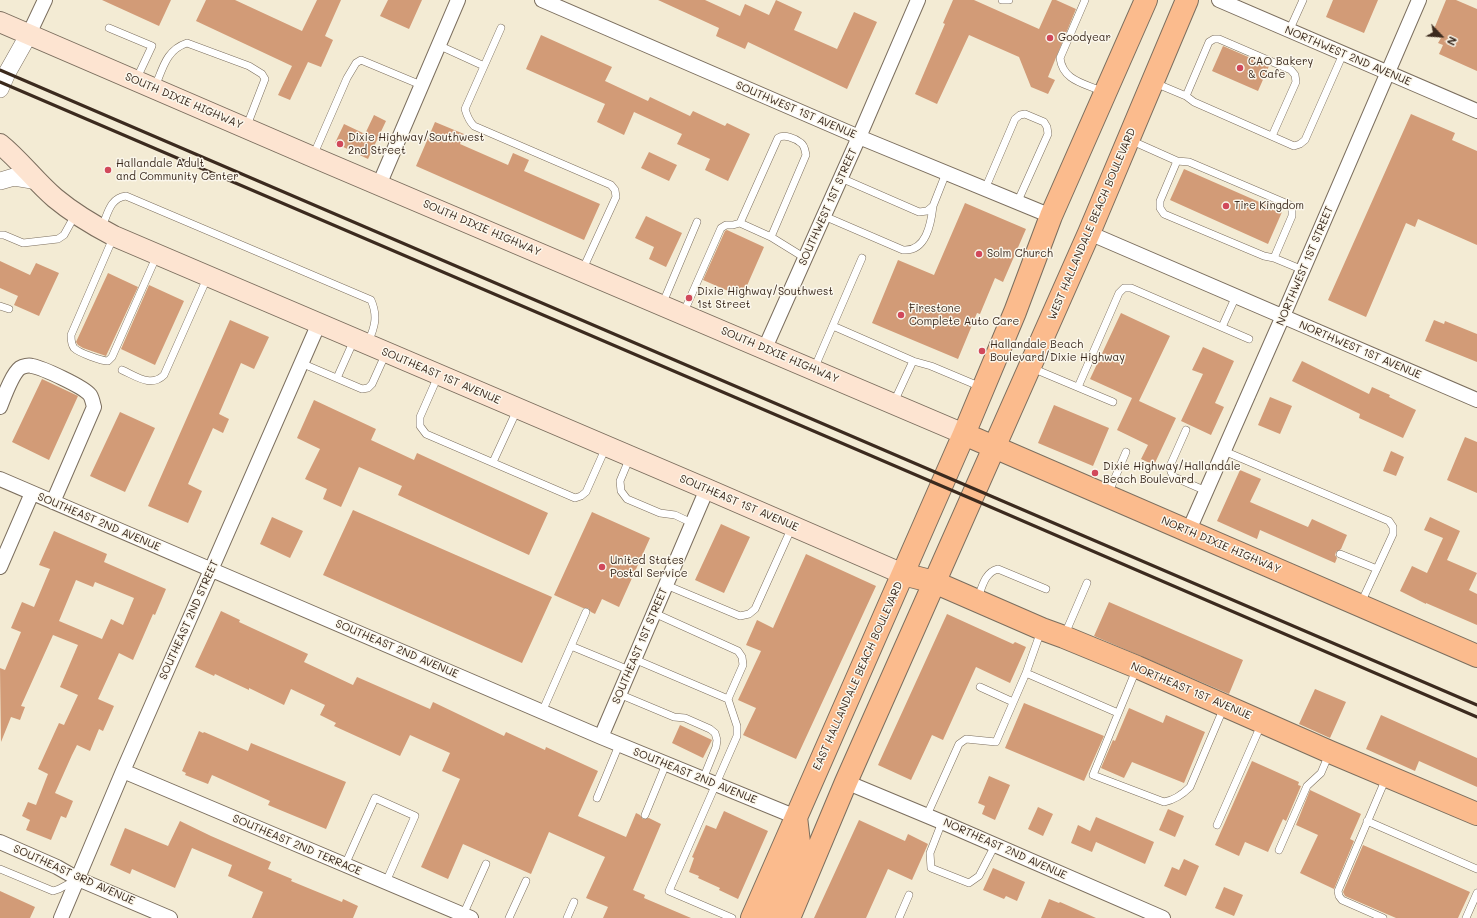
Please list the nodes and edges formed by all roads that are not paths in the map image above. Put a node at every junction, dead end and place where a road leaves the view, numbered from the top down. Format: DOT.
graph roads {
  1 [pos="46,0"];
  2 [pos="458,0"];
  3 [pos="542,0"];
  4 [pos="918,0"];
  5 [pos="1002,0"];
  6 [pos="1009,0"];
  7 [pos="1085,0"];
  8 [pos="1146,0"];
  9 [pos="1187,0"];
  10 [pos="1219,0"];
  11 [pos="1303,0"];
  12 [pos="1419,0"];
  13 [pos="1236,3"];
  14 [pos="0,22"];
  15 [pos="109,28"];
  16 [pos="500,28"];
  17 [pos="1289,31"];
  18 [pos="29,34"];
  19 [pos="438,45"];
  20 [pos="1343,54"];
  21 [pos="484,66"];
  22 [pos="1388,73"];
  23 [pos="136,80"];
  24 [pos="1152,82"];
  25 [pos="421,85"];
  26 [pos="154,88"];
  27 [pos="0,89"];
  28 [pos="1105,93"];
  29 [pos="1186,96"];
  30 [pos="1477,111"];
  31 [pos="246,128"];
  32 [pos="1272,136"];
  33 [pos="859,137"];
  34 [pos="1129,139"];
  35 [pos="0,144"];
  36 [pos="313,157"];
  37 [pos="1177,161"];
  38 [pos="946,173"];
  39 [pos="841,178"];
  40 [pos="0,181"];
  41 [pos="38,181"];
  42 [pos="379,185"];
  43 [pos="984,189"];
  44 [pos="1017,202"];
  45 [pos="933,206"];
  46 [pos="76,214"];
  47 [pos="824,216"];
  48 [pos="1051,216"];
  49 [pos="697,222"];
  50 [pos="740,223"];
  51 [pos="107,232"];
  52 [pos="1089,233"];
  53 [pos="0,235"];
  54 [pos="771,237"];
  55 [pos="157,254"];
  56 [pos="805,258"];
  57 [pos="862,258"];
  58 [pos="1274,258"];
  59 [pos="1303,270"];
  60 [pos="582,271"];
  61 [pos="208,276"];
  62 [pos="1236,296"];
  63 [pos="662,305"];
  64 [pos="0,306"];
  65 [pos="9,310"];
  66 [pos="683,314"];
  67 [pos="1283,316"];
  68 [pos="319,323"];
  69 [pos="833,326"];
  70 [pos="1222,328"];
  71 [pos="1249,339"];
  72 [pos="361,342"];
  73 [pos="765,348"];
  74 [pos="386,353"];
  75 [pos="913,361"];
  76 [pos="301,363"];
  77 [pos="1030,367"];
  78 [pos="814,369"];
  79 [pos="122,370"];
  80 [pos="438,375"];
  81 [pos="337,378"];
  82 [pos="1078,387"];
  83 [pos="983,388"];
  84 [pos="1477,400"];
  85 [pos="1113,402"];
  86 [pos="894,404"];
  87 [pos="0,407"];
  88 [pos="518,408"];
  89 [pos="1186,430"];
  90 [pos="964,434"];
  91 [pos="606,447"];
  92 [pos="995,447"];
  93 [pos="1224,451"];
  94 [pos="1126,452"];
  95 [pos="630,457"];
  96 [pos="493,462"];
  97 [pos="0,479"];
  98 [pos="707,489"];
  99 [pos="1206,491"];
  100 [pos="32,493"];
  101 [pos="1108,496"];
  102 [pos="53,502"];
  103 [pos="692,522"];
  104 [pos="792,526"];
  105 [pos="1188,530"];
  106 [pos="1340,554"];
  107 [pos="0,567"];
  108 [pos="212,569"];
  109 [pos="1377,569"];
  110 [pos="903,574"];
  111 [pos="934,582"];
  112 [pos="1087,583"];
  113 [pos="666,585"];
  114 [pos="1046,589"];
  115 [pos="977,600"];
  116 [pos="1360,605"];
  117 [pos="586,612"];
  118 [pos="654,613"];
  119 [pos="1042,629"];
  120 [pos="1064,637"];
  121 [pos="571,646"];
  122 [pos="1477,656"];
  123 [pos="632,665"];
  124 [pos="1137,667"];
  125 [pos="1026,673"];
  126 [pos="980,687"];
  127 [pos="619,694"];
  128 [pos="728,699"];
  129 [pos="1012,702"];
  130 [pos="1225,705"];
  131 [pos="542,712"];
  132 [pos="1118,713"];
  133 [pos="1263,722"];
  134 [pos="601,737"];
  135 [pos="619,745"];
  136 [pos="1330,752"];
  137 [pos="666,764"];
  138 [pos="123,771"];
  139 [pos="1386,776"];
  140 [pos="703,779"];
  141 [pos="846,782"];
  142 [pos="716,784"];
  143 [pos="597,798"];
  144 [pos="1477,814"];
  145 [pos="645,815"];
  146 [pos="927,815"];
  147 [pos="796,817"];
  148 [pos="1367,821"];
  149 [pos="942,822"];
  150 [pos="1217,825"];
  151 [pos="0,842"];
  152 [pos="995,845"];
  153 [pos="1279,850"];
  154 [pos="486,864"];
  155 [pos="345,865"];
  156 [pos="0,869"];
  157 [pos="1477,869"];
  158 [pos="78,878"];
  159 [pos="526,881"];
  160 [pos="386,882"];
  161 [pos="1477,893"];
  162 [pos="909,895"];
  163 [pos="574,902"];
  164 [pos="467,916"];
  165 [pos="61,918"];
  166 [pos="170,918"];
  167 [pos="509,918"];
  168 [pos="567,918"];
  169 [pos="732,918"];
  170 [pos="752,918"];
  171 [pos="773,918"];
  172 [pos="789,918"];
  173 [pos="899,918"];
  174 [pos="1163,918"];
  175 [pos="1383,918"];
  176 [pos="1466,918"];
  1 -- 18 [label="street"];
  2 -- 19 [label="street"];
  3 -- 33 [label="street, SOUTHWEST 1ST AVENUE"];
  4 -- 33 [label="street, SOUTHWEST 1ST STREET"];
  5 -- 6 [label="lane"];
  7 -- 28 [label="lane"];
  8 -- 28 [label="main road"];
  9 -- 24 [label="main road, WEST HALLANDALE BEACH BOULEVARD"];
  10 -- 13 [label="street, NORTHWEST 2ND AVENUE"];
  11 -- 17 [label="lane"];
  12 -- 22 [label="street, NORTHWEST 1ST STREET"];
  13 -- 17 [label="street, NORTHWEST 2ND AVENUE"];
  14 -- 18 [label="main road, SOUTH DIXIE HIGHWAY"];
  15 -- 23 [label="lane"];
  16 -- 21 [label="lane"];
  17 -- 20 [label="street, NORTHWEST 2ND AVENUE"];
  18 -- 23 [label="main road, SOUTH DIXIE HIGHWAY"];
  18 -- 27 [label="street"];
  19 -- 21 [label="lane"];
  19 -- 25 [label="street"];
  20 -- 22 [label="street, NORTHWEST 2ND AVENUE"];
  20 -- 32 [label="lane"];
  21 -- 60 [label="lane"];
  22 -- 30 [label="street, NORTHWEST 2ND AVENUE"];
  22 -- 59 [label="street, NORTHWEST 1ST STREET"];
  23 -- 26 [label="main road, SOUTH DIXIE HIGHWAY"];
  24 -- 29 [label="lane"];
  24 -- 34 [label="main road, WEST HALLANDALE BEACH BOULEVARD"];
  25 -- 36 [label="lane"];
  25 -- 42 [label="street"];
  26 -- 31 [label="main road, SOUTH DIXIE HIGHWAY"];
  26 -- 31 [label="lane"];
  28 -- 48 [label="main road"];
  29 -- 32 [label="lane"];
  29 -- 32 [label="lane"];
  31 -- 36 [label="main road, SOUTH DIXIE HIGHWAY"];
  33 -- 38 [label="street, SOUTHWEST 1ST AVENUE"];
  33 -- 39 [label="street, SOUTHWEST 1ST STREET"];
  34 -- 37 [label="lane"];
  34 -- 52 [label="main road, WEST HALLANDALE BEACH BOULEVARD"];
  35 -- 41 [label="main road, SOUTHEAST 1ST AVENUE"];
  36 -- 42 [label="main road, SOUTH DIXIE HIGHWAY"];
  37 -- 58 [label="lane"];
  37 -- 58 [label="lane"];
  38 -- 43 [label="street, SOUTHWEST 1ST AVENUE"];
  38 -- 45 [label="lane"];
  39 -- 45 [label="lane"];
  39 -- 47 [label="street, SOUTHWEST 1ST STREET"];
  40 -- 41 [label="street"];
  41 -- 46 [label="main road, SOUTHEAST 1ST AVENUE"];
  42 -- 60 [label="main road, SOUTH DIXIE HIGHWAY"];
  43 -- 44 [label="street, SOUTHWEST 1ST AVENUE"];
  43 -- 44 [label="lane"];
  44 -- 48 [label="street, SOUTHWEST 1ST AVENUE"];
  45 -- 47 [label="lane"];
  46 -- 51 [label="main road, SOUTHEAST 1ST AVENUE"];
  46 -- 53 [label="lane"];
  47 -- 56 [label="street, SOUTHWEST 1ST STREET"];
  48 -- 83 [label="main road"];
  49 -- 63 [label="lane"];
  50 -- 54 [label="lane"];
  50 -- 54 [label="lane"];
  50 -- 66 [label="lane"];
  51 -- 55 [label="main road, SOUTHEAST 1ST AVENUE"];
  51 -- 55 [label="lane"];
  51 -- 72 [label="lane"];
  52 -- 62 [label="street, NORTHWEST 1ST AVENUE"];
  52 -- 77 [label="main road, WEST HALLANDALE BEACH BOULEVARD"];
  54 -- 56 [label="lane"];
  55 -- 61 [label="main road, SOUTHEAST 1ST AVENUE"];
  56 -- 73 [label="street, SOUTHWEST 1ST STREET"];
  57 -- 69 [label="lane"];
  58 -- 59 [label="lane"];
  59 -- 67 [label="street, NORTHWEST 1ST STREET"];
  60 -- 63 [label="main road, SOUTH DIXIE HIGHWAY"];
  61 -- 68 [label="main road, SOUTHEAST 1ST AVENUE"];
  61 -- 79 [label="lane"];
  62 -- 67 [label="street, NORTHWEST 1ST AVENUE"];
  62 -- 70 [label="lane"];
  63 -- 66 [label="main road, SOUTH DIXIE HIGHWAY"];
  64 -- 65 [label="lane"];
  66 -- 73 [label="main road, SOUTH DIXIE HIGHWAY"];
  67 -- 84 [label="street, NORTHWEST 1ST AVENUE"];
  67 -- 93 [label="street, NORTHWEST 1ST STREET"];
  68 -- 72 [label="main road, SOUTHEAST 1ST AVENUE"];
  68 -- 76 [label="street, SOUTHEAST 2ND STREET"];
  69 -- 75 [label="lane"];
  69 -- 78 [label="lane"];
  70 -- 71 [label="lane"];
  70 -- 82 [label="lane"];
  72 -- 74 [label="main road, SOUTHEAST 1ST AVENUE"];
  72 -- 81 [label="lane"];
  73 -- 78 [label="main road, SOUTH DIXIE HIGHWAY"];
  74 -- 80 [label="main road, SOUTHEAST 1ST AVENUE"];
  74 -- 81 [label="lane"];
  75 -- 83 [label="lane"];
  75 -- 86 [label="lane"];
  76 -- 81 [label="lane"];
  76 -- 108 [label="street, SOUTHEAST 2ND STREET"];
  77 -- 82 [label="lane"];
  77 -- 92 [label="main road, WEST HALLANDALE BEACH BOULEVARD"];
  78 -- 86 [label="main road, SOUTH DIXIE HIGHWAY"];
  80 -- 88 [label="main road, SOUTHEAST 1ST AVENUE"];
  80 -- 96 [label="lane"];
  82 -- 85 [label="lane"];
  83 -- 90 [label="main road"];
  86 -- 90 [label="main road, SOUTH DIXIE HIGHWAY"];
  87 -- 102 [label="street"];
  88 -- 91 [label="main road, SOUTHEAST 1ST AVENUE"];
  88 -- 96 [label="lane"];
  89 -- 99 [label="lane"];
  90 -- 92 [label="main road, NORTH DIXIE HIGHWAY"];
  90 -- 110 [label="main road, EAST HALLANDALE BEACH BOULEVARD"];
  91 -- 95 [label="main road, SOUTHEAST 1ST AVENUE"];
  91 -- 96 [label="lane"];
  92 -- 101 [label="main road, NORTH DIXIE HIGHWAY"];
  92 -- 111 [label="main road"];
  93 -- 99 [label="street, NORTHWEST 1ST STREET"];
  93 -- 109 [label="lane"];
  94 -- 101 [label="lane"];
  95 -- 98 [label="main road, SOUTHEAST 1ST AVENUE"];
  95 -- 103 [label="lane"];
  97 -- 100 [label="street, SOUTHEAST 2ND AVENUE"];
  98 -- 103 [label="street, SOUTHEAST 1ST STREET"];
  98 -- 104 [label="main road, SOUTHEAST 1ST AVENUE"];
  99 -- 105 [label="street, NORTHWEST 1ST STREET"];
  100 -- 102 [label="street, SOUTHEAST 2ND AVENUE"];
  100 -- 107 [label="street"];
  101 -- 105 [label="main road, NORTH DIXIE HIGHWAY"];
  102 -- 108 [label="street, SOUTHEAST 2ND AVENUE"];
  103 -- 113 [label="street, SOUTHEAST 1ST STREET"];
  104 -- 110 [label="main road, SOUTHEAST 1ST AVENUE"];
  104 -- 113 [label="lane"];
  105 -- 116 [label="main road, NORTH DIXIE HIGHWAY"];
  106 -- 109 [label="lane"];
  108 -- 131 [label="street, SOUTHEAST 2ND AVENUE"];
  108 -- 138 [label="street, SOUTHEAST 2ND STREET"];
  109 -- 116 [label="lane"];
  110 -- 111 [label="main road, NORTHEAST 1ST AVENUE"];
  110 -- 147 [label="main road, EAST HALLANDALE BEACH BOULEVARD"];
  111 -- 115 [label="main road, NORTHEAST 1ST AVENUE"];
  111 -- 141 [label="main road"];
  112 -- 120 [label="lane"];
  113 -- 118 [label="street, SOUTHEAST 1ST STREET"];
  114 -- 115 [label="lane"];
  115 -- 119 [label="main road, NORTHEAST 1ST AVENUE"];
  116 -- 122 [label="main road, NORTH DIXIE HIGHWAY"];
  117 -- 121 [label="lane"];
  118 -- 123 [label="street, SOUTHEAST 1ST STREET"];
  118 -- 128 [label="lane"];
  119 -- 120 [label="main road, NORTHEAST 1ST AVENUE"];
  119 -- 125 [label="lane"];
  120 -- 124 [label="main road, NORTHEAST 1ST AVENUE"];
  121 -- 123 [label="lane"];
  121 -- 131 [label="lane"];
  123 -- 127 [label="street, SOUTHEAST 1ST STREET"];
  123 -- 128 [label="lane"];
  124 -- 130 [label="main road, NORTHEAST 1ST AVENUE"];
  124 -- 132 [label="lane"];
  125 -- 129 [label="lane"];
  125 -- 132 [label="lane"];
  126 -- 129 [label="lane"];
  127 -- 134 [label="street, SOUTHEAST 1ST STREET"];
  127 -- 140 [label="lane"];
  128 -- 142 [label="lane"];
  129 -- 146 [label="lane"];
  130 -- 132 [label="lane"];
  130 -- 133 [label="main road, NORTHEAST 1ST AVENUE"];
  131 -- 134 [label="street, SOUTHEAST 2ND AVENUE"];
  133 -- 136 [label="main road, NORTHEAST 1ST AVENUE"];
  133 -- 150 [label="lane"];
  134 -- 135 [label="street, SOUTHEAST 2ND AVENUE"];
  135 -- 137 [label="street, SOUTHEAST 2ND AVENUE"];
  135 -- 143 [label="lane"];
  136 -- 139 [label="main road, NORTHEAST 1ST AVENUE"];
  136 -- 153 [label="lane"];
  137 -- 140 [label="street, SOUTHEAST 2ND AVENUE"];
  137 -- 145 [label="lane"];
  138 -- 155 [label="street, SOUTHEAST 2ND TERRACE"];
  138 -- 158 [label="street, SOUTHEAST 2ND STREET"];
  139 -- 144 [label="main road, NORTHEAST 1ST AVENUE"];
  139 -- 148 [label="lane"];
  140 -- 142 [label="street, SOUTHEAST 2ND AVENUE"];
  141 -- 146 [label="street, NORTHEAST 2ND AVENUE"];
  141 -- 172 [label="main road"];
  142 -- 147 [label="street, SOUTHEAST 2ND AVENUE"];
  142 -- 169 [label="lane"];
  146 -- 149 [label="street, NORTHEAST 2ND AVENUE"];
  147 -- 170 [label="main road, EAST HALLANDALE BEACH BOULEVARD"];
  147 -- 171 [label="main road"];
  148 -- 157 [label="lane"];
  148 -- 175 [label="lane"];
  149 -- 152 [label="street, NORTHEAST 2ND AVENUE"];
  149 -- 152 [label="lane"];
  151 -- 158 [label="street, SOUTHEAST 3RD AVENUE"];
  152 -- 174 [label="street, NORTHEAST 2ND AVENUE"];
  154 -- 164 [label="lane"];
  155 -- 160 [label="street, SOUTHEAST 2ND TERRACE"];
  155 -- 160 [label="lane"];
  156 -- 158 [label="lane"];
  158 -- 165 [label="street, SOUTHEAST 2ND STREET"];
  158 -- 166 [label="street, SOUTHEAST 3RD AVENUE"];
  159 -- 167 [label="lane"];
  160 -- 164 [label="street, SOUTHEAST 2ND TERRACE"];
  161 -- 176 [label="lane"];
  162 -- 173 [label="lane"];
  163 -- 168 [label="lane"];
}
